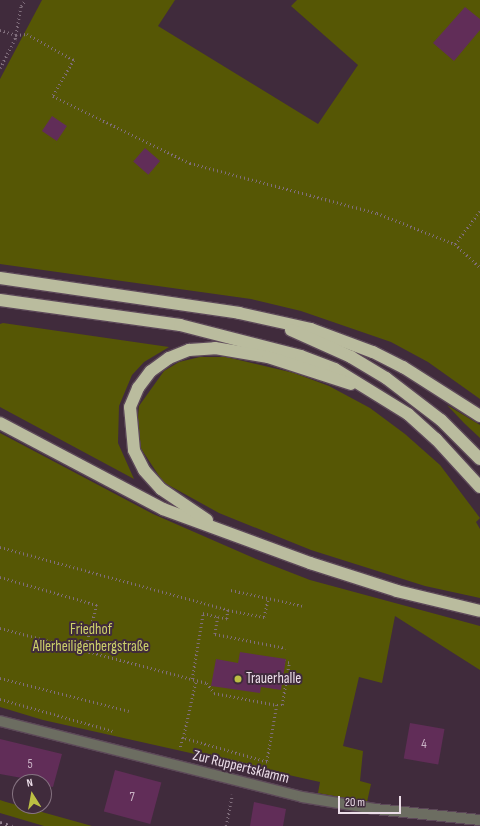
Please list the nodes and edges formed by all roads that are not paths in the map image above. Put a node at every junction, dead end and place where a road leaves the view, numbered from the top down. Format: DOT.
graph roads {
  1 [pos="0,278"];
  2 [pos="0,300"];
  3 [pos="238,313"];
  4 [pos="377,392"];
  5 [pos="480,416"];
  6 [pos="0,423"];
  7 [pos="480,459"];
  8 [pos="480,487"];
  9 [pos="224,530"];
  10 [pos="480,611"];
  11 [pos="0,721"];
  12 [pos="480,820"];
  1 -- 3 [label="highway"];
  2 -- 4 [label="highway"];
  3 -- 5 [label="highway"];
  3 -- 7 [label="highway"];
  4 -- 8 [label="highway"];
  4 -- 9 [label="highway"];
  6 -- 9 [label="highway"];
  9 -- 10 [label="highway"];
  11 -- 12 [label="street, Zur Ruppertsklamm"];
}
